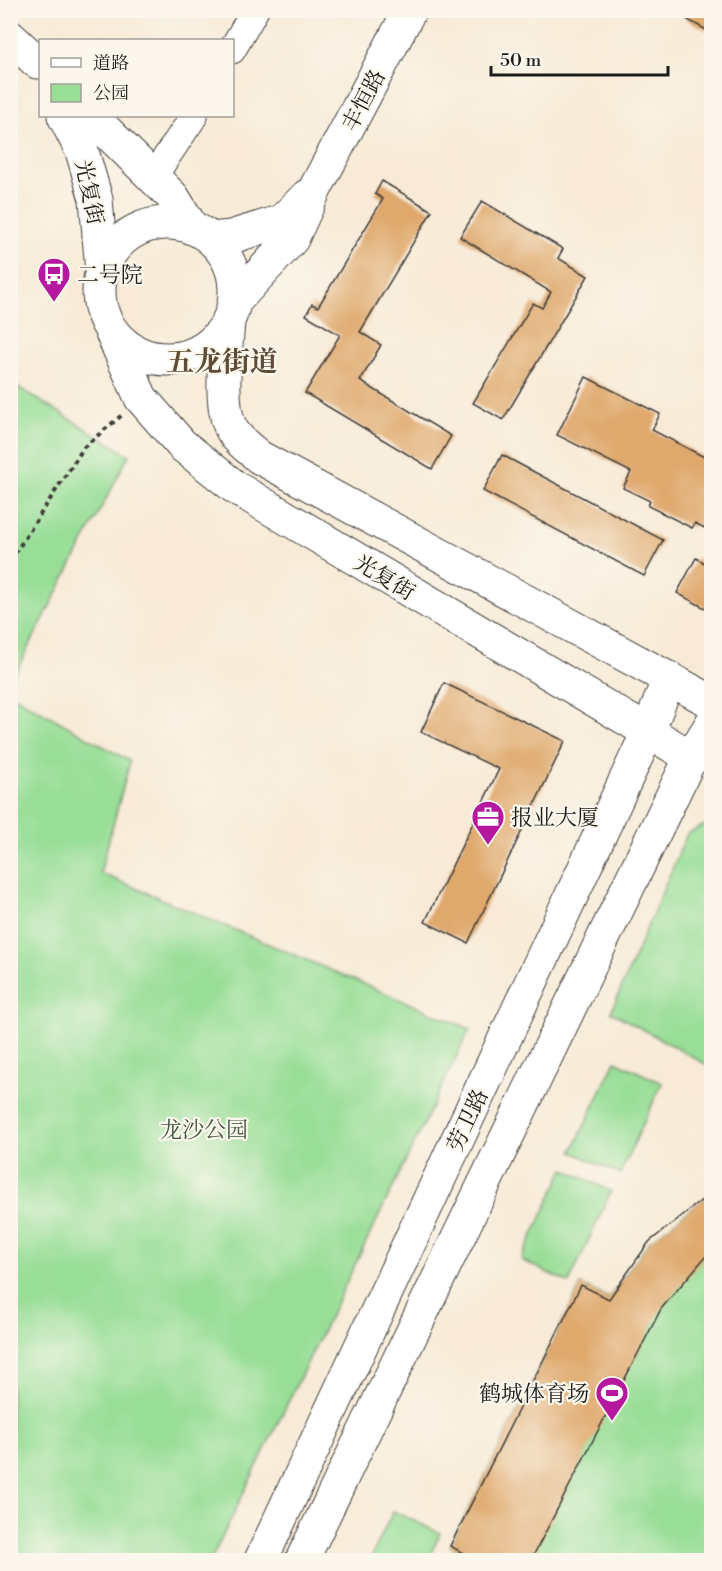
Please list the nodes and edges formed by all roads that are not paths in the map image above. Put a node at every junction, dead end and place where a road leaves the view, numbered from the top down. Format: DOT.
graph roads {
  1 [pos="255,10"];
  2 [pos="411,10"];
  3 [pos="10,37"];
  4 [pos="234,47"];
  5 [pos="39,66"];
  6 [pos="65,117"];
  7 [pos="92,117"];
  8 [pos="193,117"];
  9 [pos="153,177"];
  10 [pos="315,189"];
  11 [pos="202,233"];
  12 [pos="102,272"];
  13 [pos="232,311"];
  14 [pos="112,333"];
  15 [pos="669,678"];
  16 [pos="711,702"];
  17 [pos="711,723"];
  18 [pos="648,732"];
  19 [pos="701,755"];
  20 [pos="261,1560"];
  21 [pos="302,1560"];
  1 -- 4 [label="street"];
  2 -- 10 [label="main road, 丰恒路"];
  3 -- 5 [label="main road"];
  6 -- 12 [label="main road, 光复街"];
  7 -- 9 [label="main road"];
  8 -- 9 [label="street"];
  9 -- 11 [label="main road"];
  10 -- 11 [label="main road"];
  10 -- 13 [label="main road"];
  11 -- 12 [label="main road"];
  11 -- 13 [label="main road"];
  12 -- 14 [label="main road"];
  13 -- 14 [label="main road"];
  13 -- 15 [label="main road, 光复街"];
  14 -- 18 [label="main road, 光复街"];
  15 -- 16 [label="main road, 光复街"];
  15 -- 18 [label="main road, 劳卫路"];
  17 -- 19 [label="main road, 劳卫路"];
  18 -- 19 [label="main road, 光复街"];
  18 -- 20 [label="main road, 劳卫路"];
  19 -- 21 [label="main road, 劳卫路"];
}
